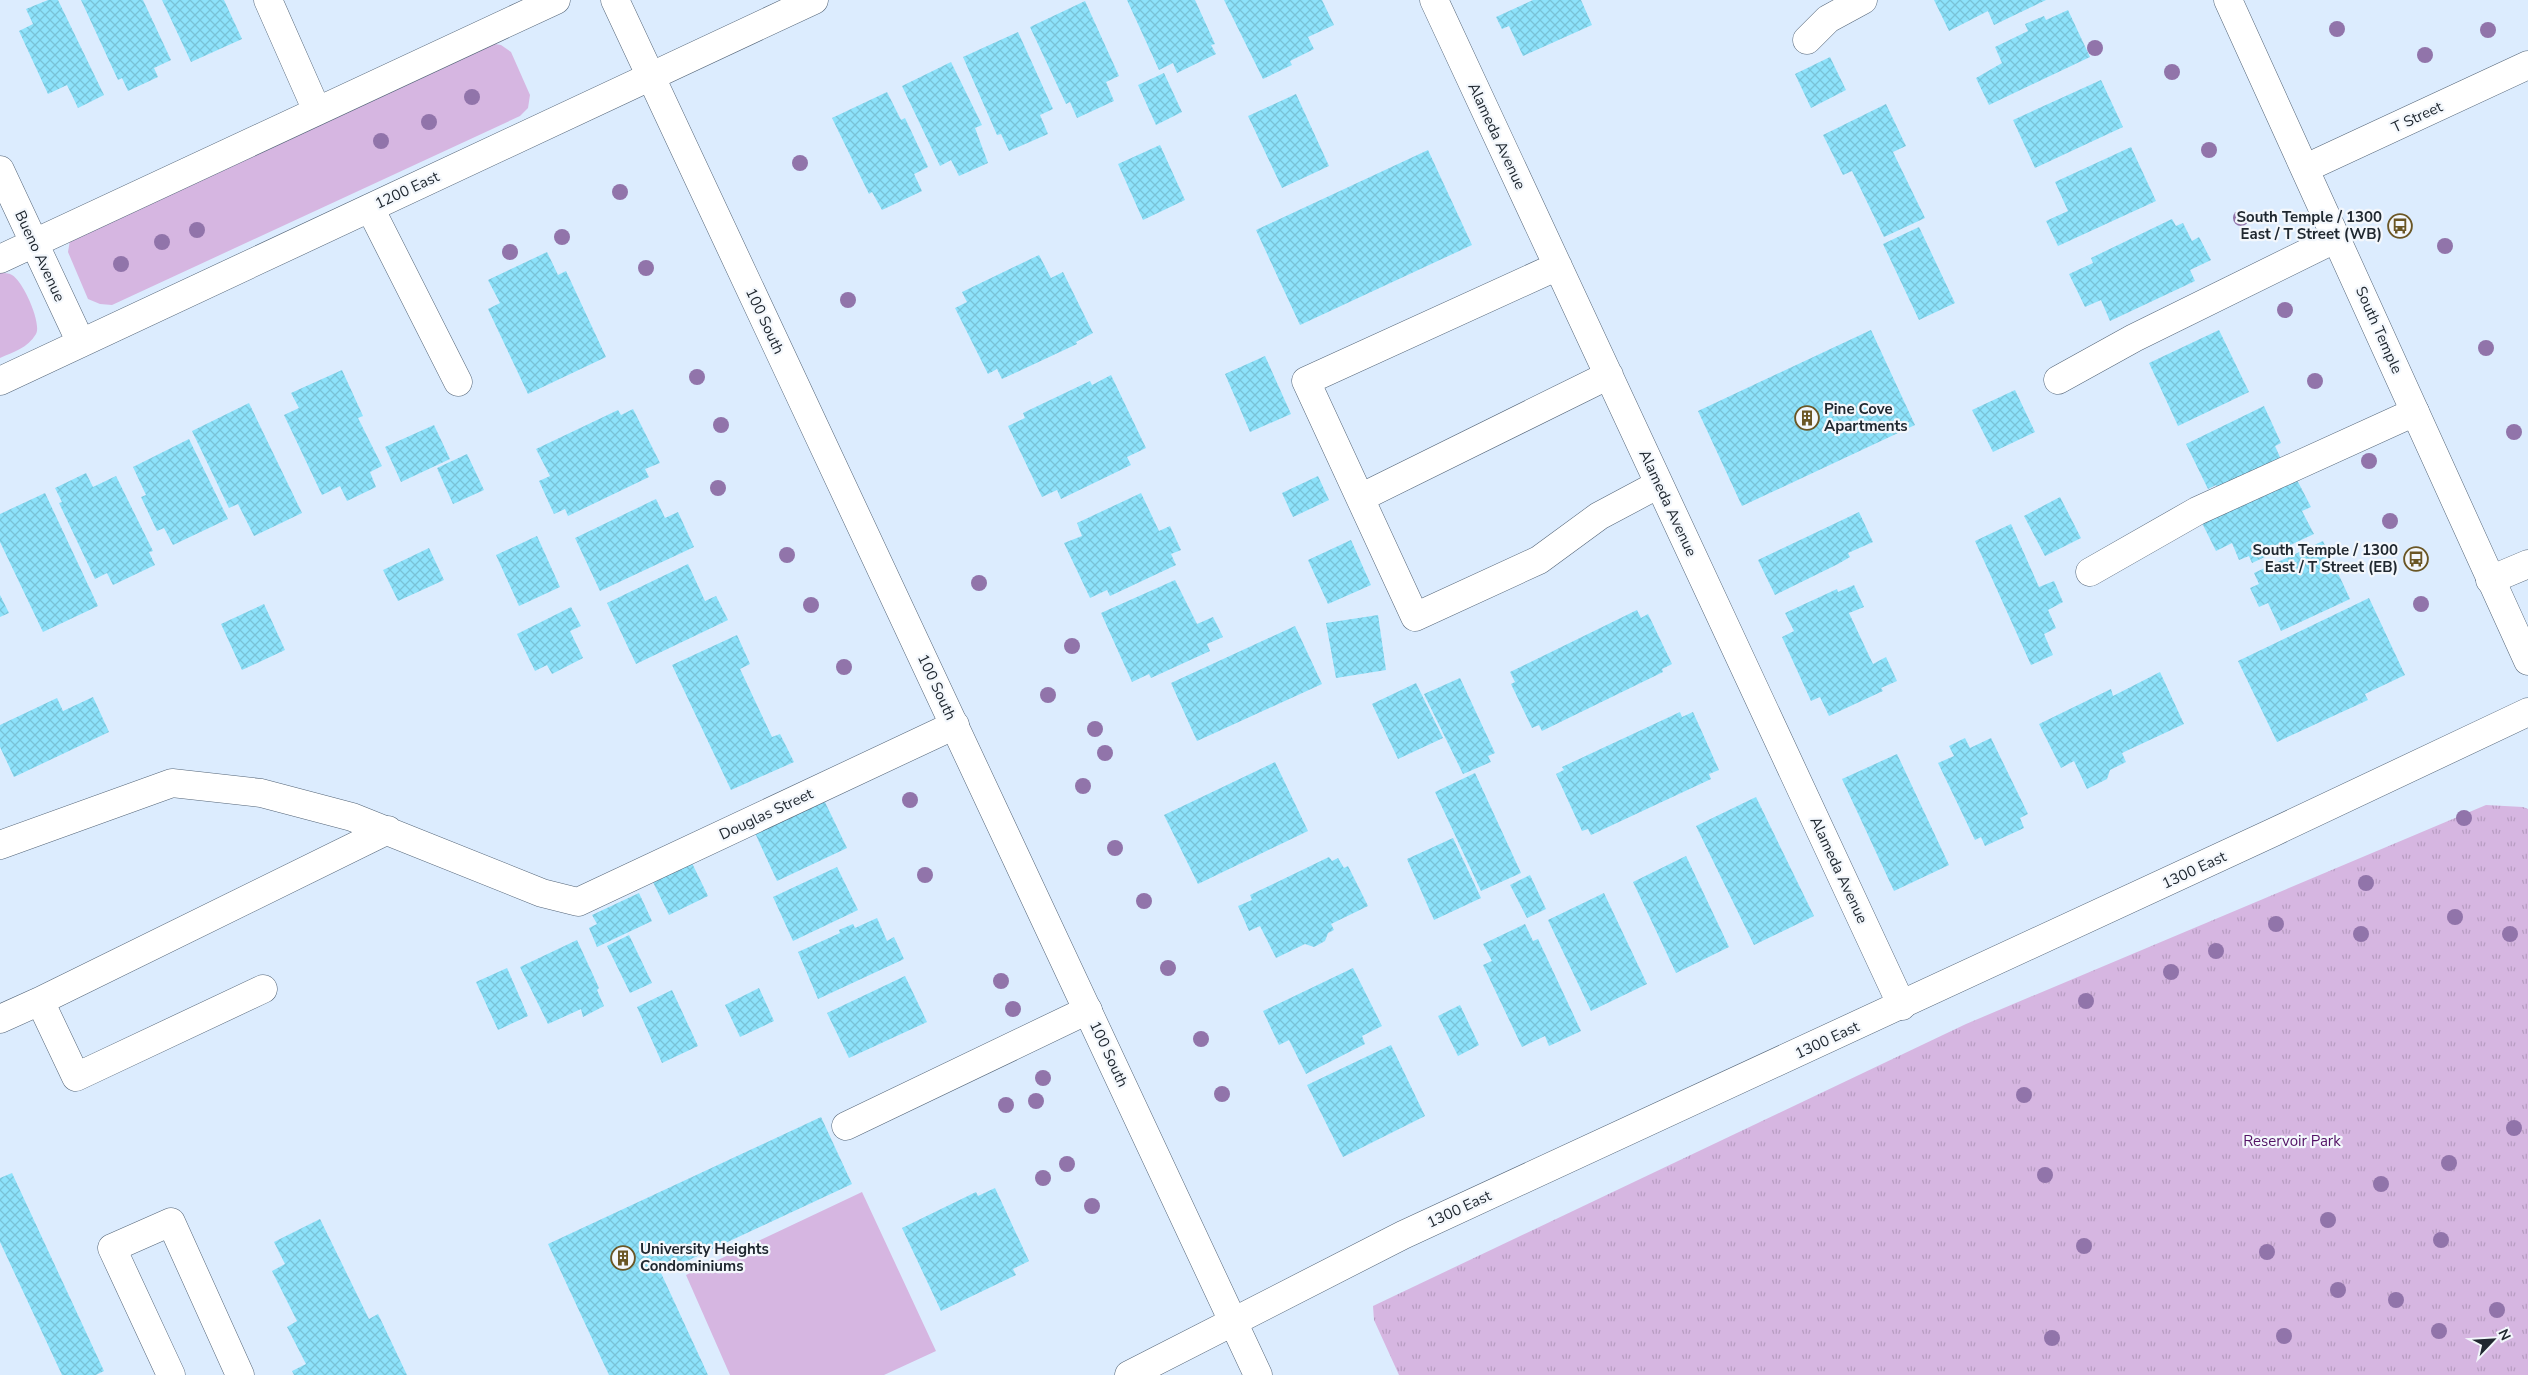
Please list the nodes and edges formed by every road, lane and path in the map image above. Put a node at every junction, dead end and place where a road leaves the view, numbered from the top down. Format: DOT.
graph roads {
  1 [pos="268,0"];
  2 [pos="556,0"];
  3 [pos="615,0"];
  4 [pos="814,0"];
  5 [pos="1434,0"];
  6 [pos="1863,0"];
  7 [pos="2228,0"];
  8 [pos="1807,40"];
  9 [pos="2528,65"];
  10 [pos="651,76"];
  11 [pos="317,111"];
  12 [pos="2306,168"];
  13 [pos="0,170"];
  14 [pos="370,208"];
  15 [pos="2337,238"];
  16 [pos="34,243"];
  17 [pos="0,259"];
  18 [pos="1558,266"];
  19 [pos="81,343"];
  20 [pos="1609,376"];
  21 [pos="2058,380"];
  22 [pos="0,381"];
  23 [pos="458,382"];
  24 [pos="2415,412"];
  25 [pos="1659,484"];
  26 [pos="1360,498"];
  27 [pos="2528,564"];
  28 [pos="2090,572"];
  29 [pos="2490,580"];
  30 [pos="2528,660"];
  31 [pos="2528,712"];
  32 [pos="955,725"];
  33 [pos="388,830"];
  34 [pos="0,846"];
  35 [pos="263,989"];
  36 [pos="40,1001"];
  37 [pos="1902,1006"];
  38 [pos="1088,1010"];
  39 [pos="0,1019"];
  40 [pos="846,1126"];
  41 [pos="1234,1322"];
  42 [pos="171,1375"];
  43 [pos="240,1375"];
  44 [pos="1129,1375"];
  45 [pos="1258,1375"];
  1 -- 11 [label="main road"];
  2 -- 11 [label="main road"];
  3 -- 10 [label="main road, 100 South"];
  4 -- 10 [label="main road, 1200 East"];
  5 -- 18 [label="main road, Alameda Avenue"];
  6 -- 8 [label="main road"];
  7 -- 12 [label="main road, South Temple"];
  9 -- 12 [label="main road, T Street"];
  10 -- 14 [label="main road, 1200 East"];
  10 -- 32 [label="main road, 100 South"];
  11 -- 16 [label="main road"];
  12 -- 15 [label="main road, South Temple"];
  13 -- 16 [label="main road, Bueno Avenue"];
  14 -- 19 [label="main road, 1200 East"];
  14 -- 23 [label="main road"];
  15 -- 21 [label="main road"];
  15 -- 24 [label="main road, South Temple"];
  16 -- 17 [label="main road"];
  16 -- 19 [label="main road, Bueno Avenue"];
  18 -- 20 [label="main road, Alameda Avenue"];
  18 -- 26 [label="main road"];
  19 -- 22 [label="main road, 1200 East"];
  20 -- 25 [label="main road, Alameda Avenue"];
  20 -- 26 [label="main road"];
  24 -- 28 [label="main road"];
  24 -- 29 [label="main road, South Temple"];
  25 -- 26 [label="main road"];
  25 -- 37 [label="main road, Alameda Avenue"];
  27 -- 29 [label="main road"];
  29 -- 30 [label="main road, South Temple"];
  31 -- 37 [label="main road, 1300 East"];
  32 -- 33 [label="main road, Douglas Street"];
  32 -- 38 [label="main road, 100 South"];
  33 -- 34 [label="main road"];
  33 -- 36 [label="main road"];
  35 -- 36 [label="main road"];
  36 -- 39 [label="main road"];
  37 -- 41 [label="main road, 1300 East"];
  38 -- 40 [label="main road"];
  38 -- 41 [label="main road, 100 South"];
  41 -- 44 [label="main road, 1300 East"];
  41 -- 45 [label="main road, 100 South"];
  42 -- 43 [label="main road"];
}
